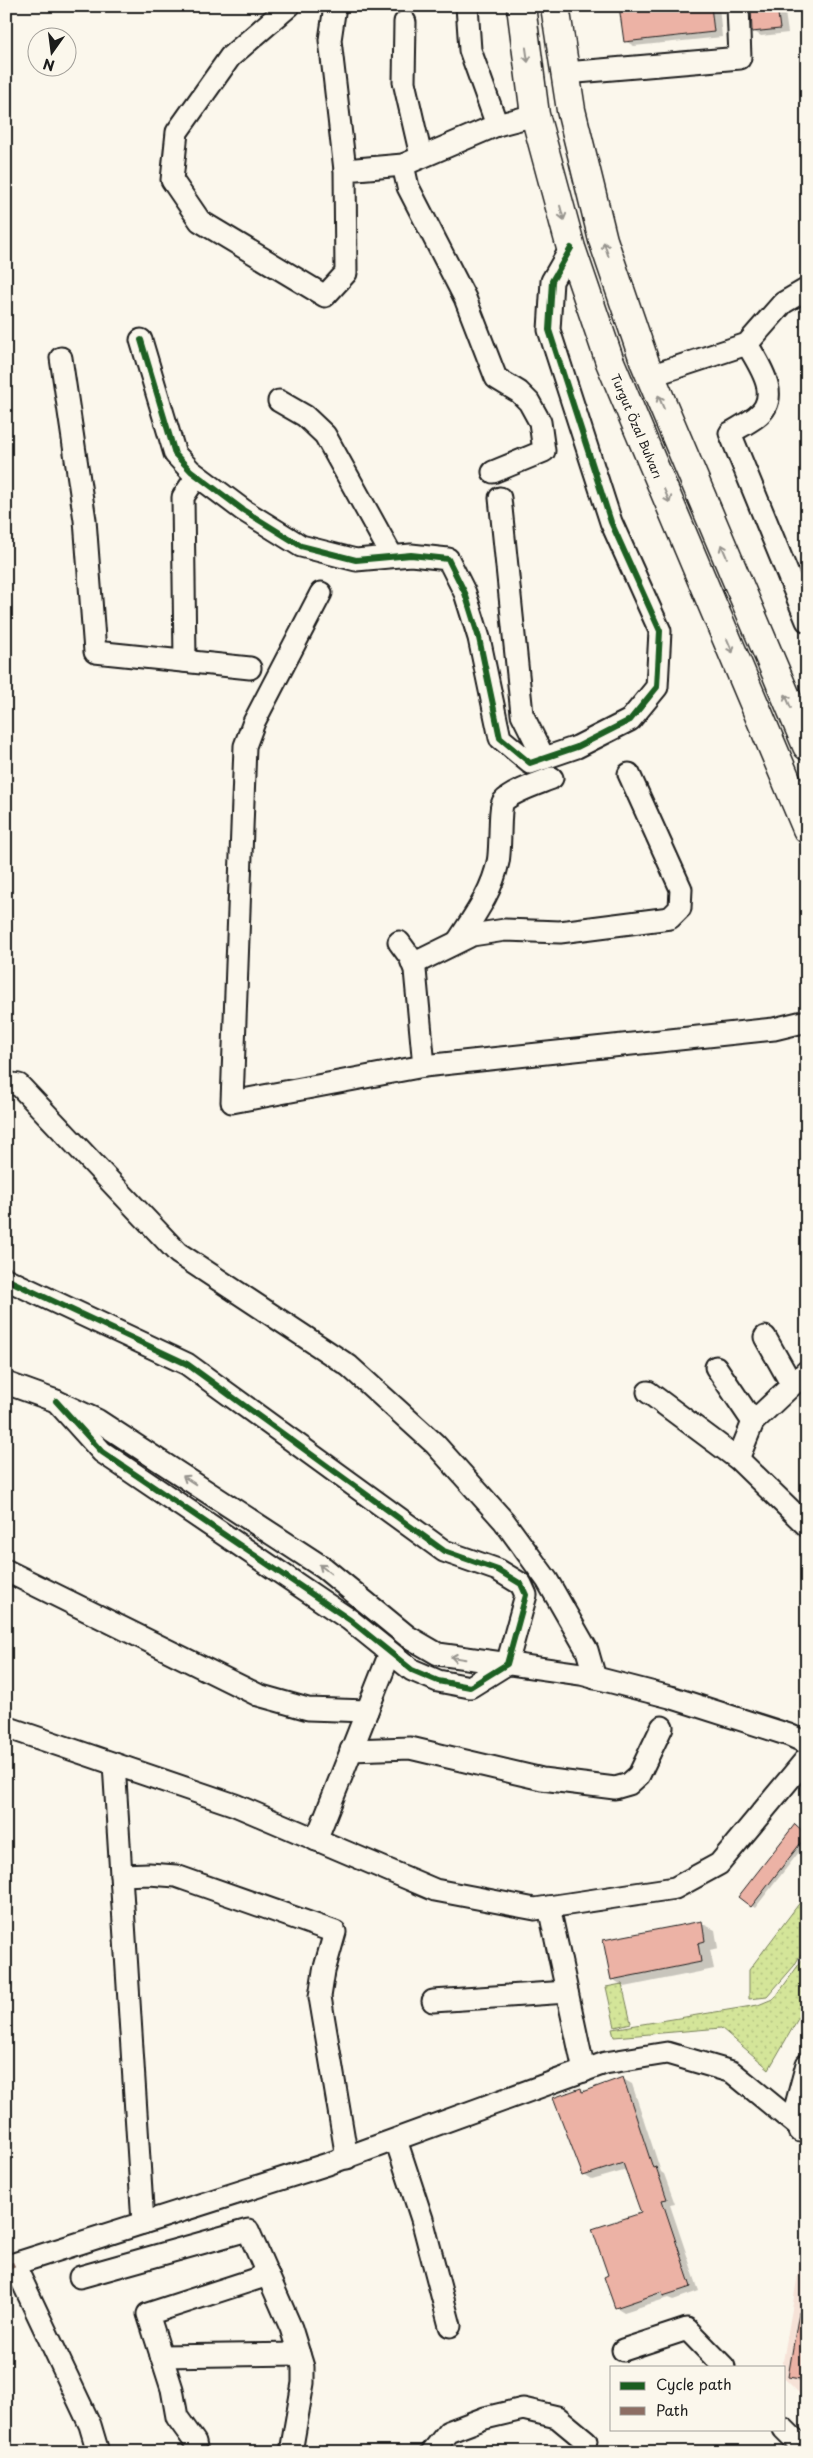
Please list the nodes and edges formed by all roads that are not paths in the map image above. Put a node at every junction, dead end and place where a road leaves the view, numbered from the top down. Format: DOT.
graph roads {
  1 [pos="289,6"];
  2 [pos="334,6"];
  3 [pos="467,6"];
  4 [pos="521,6"];
  5 [pos="555,6"];
  6 [pos="738,6"];
  7 [pos="405,22"];
  8 [pos="566,74"];
  9 [pos="535,115"];
  10 [pos="496,125"];
  11 [pos="412,161"];
  12 [pos="344,170"];
  13 [pos="571,248"];
  14 [pos="807,288"];
  15 [pos="142,340"];
  16 [pos="748,344"];
  17 [pos="61,358"];
  18 [pos="650,376"];
  19 [pos="279,401"];
  20 [pos="493,472"];
  21 [pos="197,476"];
  22 [pos="500,498"];
  23 [pos="392,556"];
  24 [pos="321,593"];
  25 [pos="807,621"];
  26 [pos="185,662"];
  27 [pos="250,668"];
  28 [pos="807,746"];
  29 [pos="544,758"];
  30 [pos="630,774"];
  31 [pos="552,778"];
  32 [pos="807,829"];
  33 [pos="458,941"];
  34 [pos="398,942"];
  35 [pos="413,964"];
  36 [pos="807,1021"];
  37 [pos="424,1066"];
  38 [pos="6,1083"];
  39 [pos="6,1279"];
  40 [pos="765,1337"];
  41 [pos="716,1366"];
  42 [pos="799,1378"];
  43 [pos="6,1383"];
  44 [pos="648,1392"];
  45 [pos="56,1401"];
  46 [pos="753,1422"];
  47 [pos="738,1459"];
  48 [pos="807,1526"];
  49 [pos="7,1571"];
  50 [pos="390,1652"];
  51 [pos="507,1664"];
  52 [pos="595,1678"];
  53 [pos="366,1711"];
  54 [pos="6,1727"];
  55 [pos="662,1727"];
  56 [pos="807,1743"];
  57 [pos="351,1750"];
  58 [pos="807,1758"];
  59 [pos="114,1764"];
  60 [pos="316,1840"];
  61 [pos="121,1875"];
  62 [pos="549,1907"];
  63 [pos="567,1992"];
  64 [pos="433,2001"];
  65 [pos="807,2064"];
  66 [pos="584,2071"];
  67 [pos="803,2133"];
  68 [pos="396,2140"];
  69 [pos="347,2158"];
  70 [pos="143,2223"];
  71 [pos="268,2275"];
  72 [pos="80,2277"];
  73 [pos="450,2326"];
  74 [pos="623,2350"];
  75 [pos="298,2354"];
  76 [pos="161,2356"];
  77 [pos="723,2366"];
  78 [pos="785,2430"];
  79 [pos="586,2440"];
  80 [pos="98,2452"];
  81 [pos="197,2452"];
  82 [pos="291,2452"];
  83 [pos="432,2452"];
  84 [pos="807,2452"];
  1 -- 12 [label="street"];
  2 -- 12 [label="street"];
  3 -- 10 [label="street"];
  4 -- 9 [label="highway, Turgut Özal Bulvarı, one-way"];
  5 -- 8 [label="highway"];
  6 -- 8 [label="street"];
  7 -- 11 [label="street"];
  18 -- 8 [label="highway, one-way"];
  9 -- 10 [label="street"];
  9 -- 13 [label="highway, Turgut Özal Bulvarı, one-way"];
  10 -- 11 [label="street"];
  11 -- 12 [label="street"];
  11 -- 20 [label="street"];
  13 -- 29 [label="street"];
  13 -- 32 [label="highway, Turgut Özal Bulvarı, one-way"];
  14 -- 16 [label="street"];
  15 -- 21 [label="street"];
  16 -- 18 [label="street"];
  16 -- 25 [label="street"];
  17 -- 26 [label="street"];
  28 -- 18 [label="highway, one-way"];
  19 -- 23 [label="street"];
  21 -- 23 [label="street"];
  21 -- 26 [label="street"];
  22 -- 29 [label="street"];
  23 -- 29 [label="street"];
  24 -- 37 [label="street"];
  26 -- 27 [label="street"];
  30 -- 33 [label="street"];
  31 -- 33 [label="street"];
  33 -- 35 [label="street"];
  34 -- 35 [label="street"];
  35 -- 37 [label="street"];
  36 -- 37 [label="street"];
  38 -- 52 [label="street"];
  39 -- 51 [label="street"];
  40 -- 42 [label="street"];
  41 -- 46 [label="street"];
  42 -- 46 [label="street"];
  43 -- 45 [label="street"];
  44 -- 47 [label="street"];
  45 -- 50 [label="street"];
  51 -- 45 [label="street, one-way"];
  46 -- 47 [label="street"];
  47 -- 48 [label="street"];
  49 -- 53 [label="street"];
  50 -- 51 [label="street"];
  50 -- 53 [label="street"];
  51 -- 52 [label="street"];
  52 -- 56 [label="street"];
  53 -- 57 [label="street"];
  54 -- 59 [label="street"];
  55 -- 57 [label="street"];
  57 -- 60 [label="street"];
  58 -- 62 [label="street"];
  59 -- 60 [label="street"];
  59 -- 61 [label="street"];
  60 -- 62 [label="street"];
  61 -- 69 [label="street"];
  61 -- 70 [label="street"];
  62 -- 63 [label="street"];
  63 -- 64 [label="street"];
  63 -- 66 [label="street"];
  65 -- 67 [label="street"];
  66 -- 67 [label="street"];
  66 -- 68 [label="street"];
  68 -- 69 [label="street"];
  68 -- 73 [label="street"];
  69 -- 70 [label="street"];
  70 -- 80 [label="street"];
  71 -- 72 [label="street"];
  71 -- 75 [label="street"];
  71 -- 76 [label="street"];
  74 -- 77 [label="street"];
  75 -- 76 [label="street"];
  75 -- 82 [label="street"];
  76 -- 81 [label="street"];
  78 -- 84 [label="street"];
  79 -- 83 [label="street"];
}
